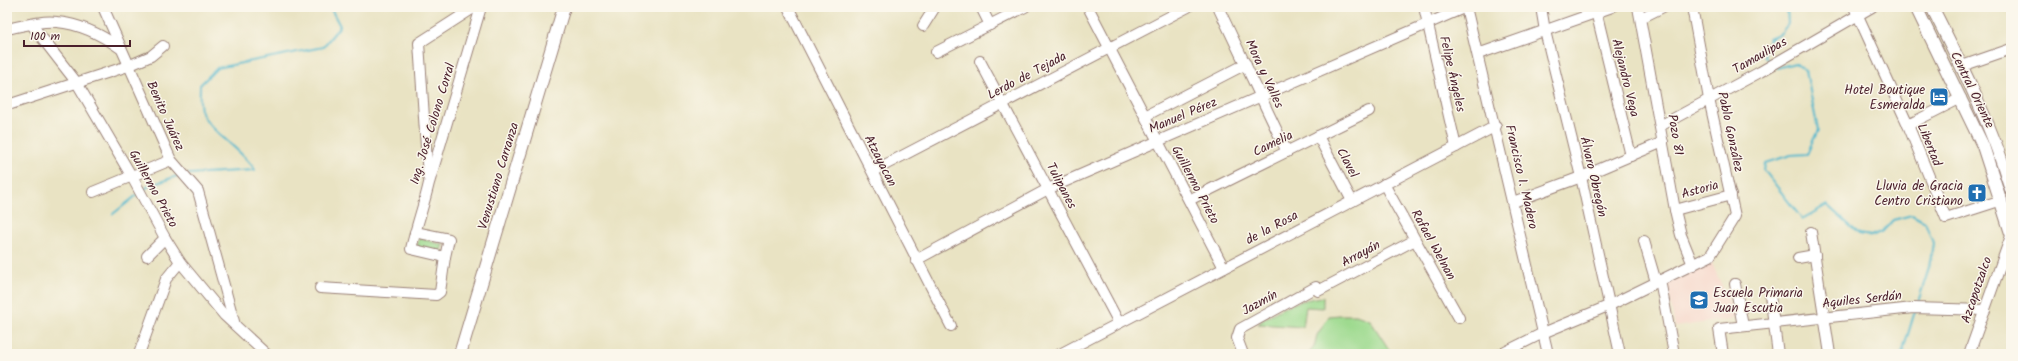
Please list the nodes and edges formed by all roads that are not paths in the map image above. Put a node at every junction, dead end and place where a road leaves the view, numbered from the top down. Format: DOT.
graph roads {
  1 [pos="103,7"];
  2 [pos="564,7"];
  3 [pos="788,7"];
  4 [pos="935,7"];
  5 [pos="980,7"];
  6 [pos="1025,7"];
  7 [pos="1088,7"];
  8 [pos="1188,7"];
  9 [pos="1218,7"];
  10 [pos="1424,7"];
  11 [pos="1466,7"];
  12 [pos="1541,7"];
  13 [pos="1612,7"];
  14 [pos="1638,7"];
  15 [pos="1663,7"];
  16 [pos="1692,7"];
  17 [pos="1872,7"];
  18 [pos="1916,7"];
  19 [pos="1932,7"];
  20 [pos="478,8"];
  21 [pos="1596,10"];
  22 [pos="1855,11"];
  23 [pos="1641,18"];
  24 [pos="1427,24"];
  25 [pos="32,25"];
  26 [pos="990,25"];
  27 [pos="923,26"];
  28 [pos="7,29"];
  29 [pos="1545,31"];
  30 [pos="163,46"];
  31 [pos="120,48"];
  32 [pos="1109,48"];
  33 [pos="2011,48"];
  34 [pos="936,52"];
  35 [pos="1478,54"];
  36 [pos="980,61"];
  37 [pos="1246,64"];
  38 [pos="128,66"];
  39 [pos="1962,66"];
  40 [pos="77,83"];
  41 [pos="1261,97"];
  42 [pos="1961,98"];
  43 [pos="1709,99"];
  44 [pos="11,104"];
  45 [pos="1002,104"];
  46 [pos="1369,111"];
  47 [pos="1145,116"];
  48 [pos="1908,125"];
  49 [pos="1496,126"];
  50 [pos="1660,126"];
  51 [pos="1318,136"];
  52 [pos="1158,141"];
  53 [pos="1663,142"];
  54 [pos="1456,147"];
  55 [pos="1287,152"];
  56 [pos="1631,156"];
  57 [pos="171,160"];
  58 [pos="878,169"];
  59 [pos="132,176"];
  60 [pos="1581,177"];
  61 [pos="429,183"];
  62 [pos="1384,184"];
  63 [pos="1048,189"];
  64 [pos="2011,190"];
  65 [pos="93,192"];
  66 [pos="1731,195"];
  67 [pos="1189,200"];
  68 [pos="2002,200"];
  69 [pos="1352,201"];
  70 [pos="1514,202"];
  71 [pos="1675,210"];
  72 [pos="415,232"];
  73 [pos="1811,232"];
  74 [pos="2011,234"];
  75 [pos="165,238"];
  76 [pos="1415,240"];
  77 [pos="1644,241"];
  78 [pos="1815,255"];
  79 [pos="147,256"];
  80 [pos="445,258"];
  81 [pos="1798,258"];
  82 [pos="916,260"];
  83 [pos="180,262"];
  84 [pos="1693,265"];
  85 [pos="1224,268"];
  86 [pos="1658,281"];
  87 [pos="1735,284"];
  88 [pos="320,288"];
  89 [pos="1317,289"];
  90 [pos="1770,295"];
  91 [pos="1608,306"];
  92 [pos="1985,310"];
  93 [pos="1824,317"];
  94 [pos="1459,318"];
  95 [pos="1773,322"];
  96 [pos="1119,323"];
  97 [pos="951,326"];
  98 [pos="1742,326"];
  99 [pos="236,327"];
  100 [pos="1543,333"];
  101 [pos="1074,351"];
  102 [pos="140,354"];
  103 [pos="266,354"];
  104 [pos="460,354"];
  105 [pos="1060,354"];
  106 [pos="1243,354"];
  107 [pos="1501,354"];
  108 [pos="1548,354"];
  109 [pos="1620,354"];
  110 [pos="1674,354"];
  111 [pos="1723,354"];
  112 [pos="1778,354"];
  113 [pos="1830,354"];
  114 [pos="1969,354"];
  1 -- 31 [label="street, Benito Juárez"];
  2 -- 104 [label="main road, Venustiano Carranza"];
  3 -- 82 [label="street, Atzayacan"];
  4 -- 27 [label="street"];
  5 -- 26 [label="street"];
  6 -- 26 [label="street"];
  7 -- 32 [label="street, Guillermo Prieto"];
  8 -- 32 [label="street, Lerdo de Tejada"];
  9 -- 37 [label="street, Mora y Valles"];
  10 -- 24 [label="street, Felipe Ángeles"];
  11 -- 24 [label="street, Manuel Pérez"];
  11 -- 35 [label="street, Francisco I. Madero"];
  12 -- 29 [label="street, Álvaro Obregón"];
  13 -- 21 [label="street"];
  14 -- 23 [label="street, Pozo 81"];
  15 -- 23 [label="street"];
  16 -- 43 [label="street, Pablo González"];
  17 -- 22 [label="street, Tamaulipas"];
  18 -- 42 [label="main road, Central Oriente"];
  19 -- 39 [label="main road, Central Oriente"];
  20 -- 61 [label="street, Ing. José Colono Corral"];
  20 -- 61 [label="street"];
  21 -- 29 [label="street"];
  21 -- 56 [label="street, Alejandro Vega"];
  22 -- 43 [label="street, Tamaulipas"];
  22 -- 48 [label="street, Libertad"];
  23 -- 50 [label="street, Pozo 81"];
  24 -- 41 [label="street, Manuel Pérez"];
  24 -- 54 [label="street, Felipe Ángeles"];
  25 -- 28 [label="street"];
  25 -- 31 [label="street"];
  25 -- 40 [label="street, Guillermo Prieto"];
  26 -- 34 [label="street"];
  29 -- 35 [label="street"];
  29 -- 60 [label="street, Álvaro Obregón"];
  30 -- 38 [label="street"];
  31 -- 38 [label="street, Benito Juárez"];
  32 -- 45 [label="street, Lerdo de Tejada"];
  32 -- 47 [label="street, Guillermo Prieto"];
  33 -- 39 [label="street"];
  35 -- 49 [label="street, Francisco I. Madero"];
  36 -- 45 [label="street, Tulipanes"];
  37 -- 41 [label="street, Mora y Valles"];
  37 -- 47 [label="street"];
  38 -- 40 [label="street"];
  38 -- 57 [label="street, Benito Juárez"];
  39 -- 64 [label="main road, Central Oriente"];
  40 -- 44 [label="street"];
  40 -- 59 [label="street, Guillermo Prieto"];
  41 -- 52 [label="street, Manuel Pérez"];
  41 -- 55 [label="street, Mora y Valles"];
  42 -- 48 [label="street"];
  42 -- 68 [label="main road, Central Oriente"];
  43 -- 50 [label="street, Tamaulipas"];
  43 -- 66 [label="street, Pablo González"];
  45 -- 58 [label="street, Lerdo de Tejada"];
  45 -- 63 [label="street, Tulipanes"];
  46 -- 51 [label="street, Camelia"];
  47 -- 52 [label="street, Guillermo Prieto"];
  48 -- 68 [label="street, Libertad"];
  49 -- 54 [label="street, de la Rosa"];
  49 -- 70 [label="street, Francisco I. Madero"];
  50 -- 53 [label="street, Pozo 81"];
  51 -- 55 [label="street, Camelia"];
  51 -- 69 [label="street, Clavel"];
  52 -- 63 [label="street, Manuel Pérez"];
  52 -- 67 [label="street, Guillermo Prieto"];
  53 -- 56 [label="street"];
  53 -- 71 [label="street, Pozo 81"];
  54 -- 62 [label="street, de la Rosa"];
  55 -- 67 [label="street, Camelia"];
  56 -- 60 [label="street"];
  57 -- 59 [label="street"];
  57 -- 99 [label="street, Benito Juárez"];
  59 -- 65 [label="street"];
  59 -- 75 [label="street, Guillermo Prieto"];
  60 -- 70 [label="street"];
  60 -- 91 [label="street, Álvaro Obregón"];
  61 -- 72 [label="street, Ing. José Colono Corral"];
  62 -- 69 [label="street, de la Rosa"];
  62 -- 76 [label="street, Rafael Welnan"];
  63 -- 82 [label="street, Manuel Pérez"];
  63 -- 96 [label="street, Tulipanes"];
  66 -- 71 [label="street, Astoria"];
  66 -- 84 [label="street, Pablo González"];
  67 -- 85 [label="street, Guillermo Prieto"];
  68 -- 74 [label="main road, Central Oriente"];
  69 -- 85 [label="street, de la Rosa"];
  70 -- 100 [label="street, Francisco I. Madero"];
  71 -- 84 [label="street, Pozo 81"];
  72 -- 80 [label="street, Ing. José Colono Corral"];
  72 -- 80 [label="street"];
  73 -- 78 [label="street"];
  74 -- 92 [label="street, Azcapotzalco"];
  75 -- 79 [label="street"];
  75 -- 83 [label="street, Guillermo Prieto"];
  76 -- 89 [label="street, Arrayán"];
  76 -- 94 [label="street, Rafael Welnan"];
  77 -- 86 [label="street"];
  78 -- 81 [label="street"];
  78 -- 93 [label="street"];
  80 -- 88 [label="street"];
  82 -- 97 [label="street, Atzayacan"];
  83 -- 99 [label="street, Guillermo Prieto"];
  83 -- 102 [label="street"];
  84 -- 86 [label="street"];
  85 -- 96 [label="street, de la Rosa"];
  86 -- 91 [label="street"];
  86 -- 110 [label="street"];
  87 -- 98 [label="street"];
  89 -- 106 [label="street, Jazmín"];
  90 -- 95 [label="street"];
  91 -- 100 [label="street"];
  91 -- 109 [label="street, Álvaro Obregón"];
  92 -- 93 [label="street, Aquiles Serdán"];
  92 -- 114 [label="street, Azcapotzalco"];
  93 -- 95 [label="street, Aquiles Serdán"];
  93 -- 113 [label="street"];
  95 -- 98 [label="street, Aquiles Serdán"];
  95 -- 112 [label="street"];
  96 -- 101 [label="street, de la Rosa"];
  98 -- 111 [label="street, Aquiles Serdán"];
  99 -- 103 [label="street, Guillermo Prieto"];
  100 -- 107 [label="street"];
  100 -- 108 [label="street, Francisco I. Madero"];
  101 -- 105 [label="street, de la Rosa"];
}
